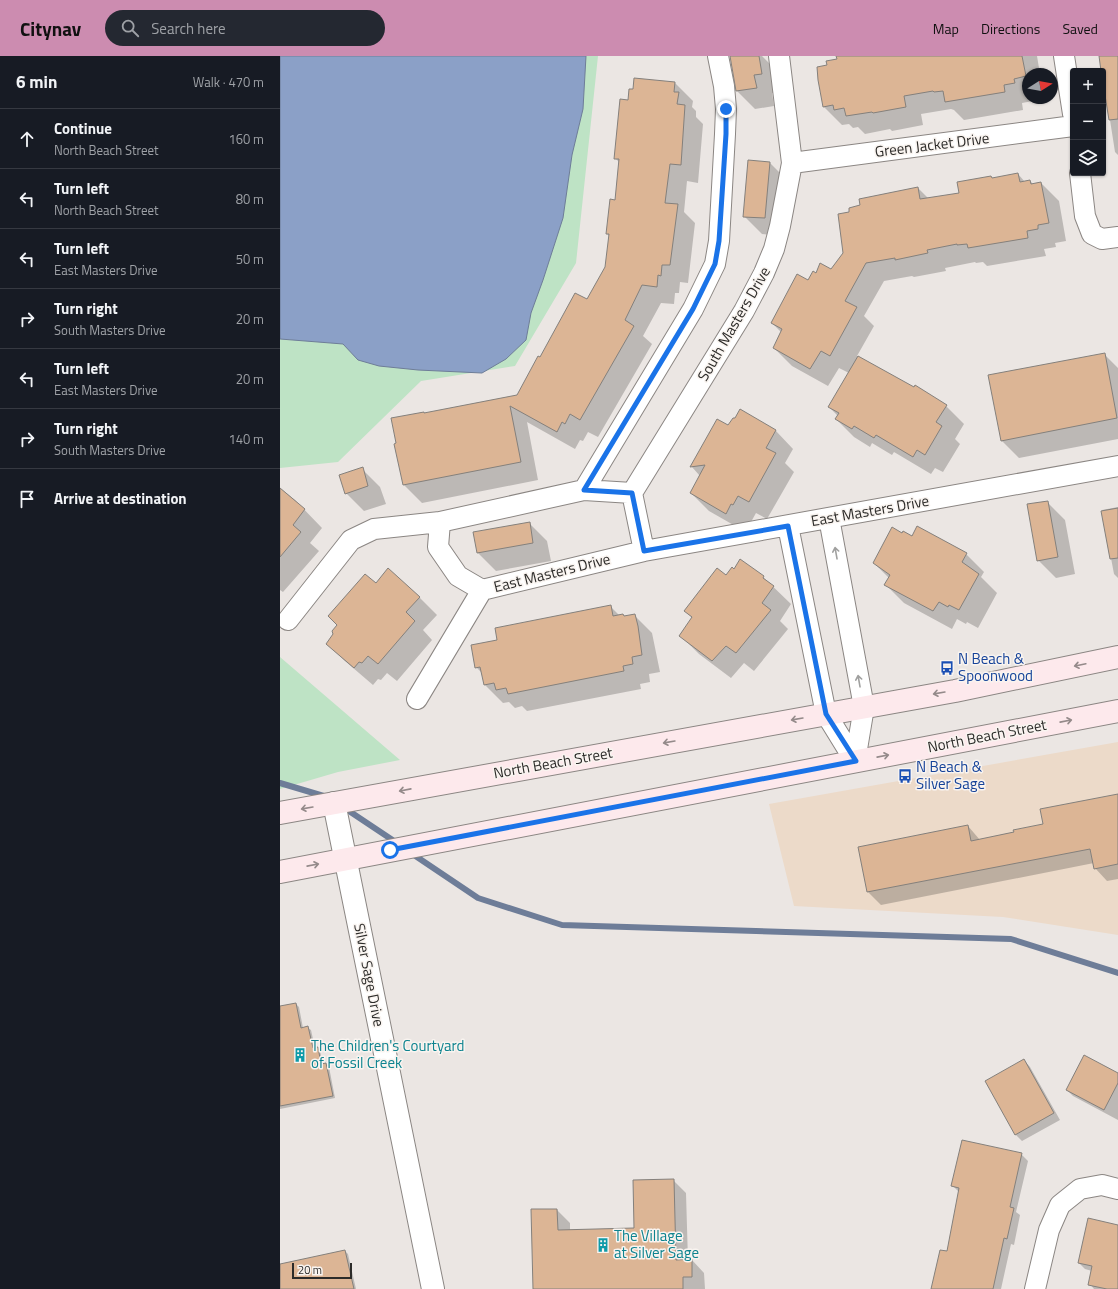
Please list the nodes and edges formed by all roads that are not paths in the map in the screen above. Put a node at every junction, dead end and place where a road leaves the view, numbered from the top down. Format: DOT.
graph roads {
  1 [pos="718,56"];
  2 [pos="779,56"];
  3 [pos="1064,56"];
  4 [pos="1071,104"];
  5 [pos="1070,126"];
  6 [pos="792,163"];
  7 [pos="1080,176"];
  8 [pos="1118,237"];
  9 [pos="1118,466"];
  10 [pos="584,490"];
  11 [pos="632,493"];
  12 [pos="829,518"];
  13 [pos="440,522"];
  14 [pos="788,526"];
  15 [pos="644,551"];
  16 [pos="482,590"];
  17 [pos="288,620"];
  18 [pos="1118,657"];
  19 [pos="417,699"];
  20 [pos="864,707"];
  21 [pos="1118,711"];
  22 [pos="826,714"];
  23 [pos="856,761"];
  24 [pos="334,803"];
  25 [pos="280,813"];
  26 [pos="346,859"];
  27 [pos="280,872"];
  28 [pos="1118,1189"];
  29 [pos="433,1289"];
  30 [pos="1035,1289"];
  1 -- 10 [label="street"];
  2 -- 6 [label="street, South Masters Drive"];
  3 -- 4 [label="street"];
  5 -- 6 [label="street, Green Jacket Drive"];
  6 -- 11 [label="street, South Masters Drive"];
  7 -- 8 [label="street"];
  9 -- 12 [label="street, East Masters Drive"];
  10 -- 11 [label="street"];
  10 -- 13 [label="street"];
  11 -- 15 [label="street"];
  12 -- 14 [label="street, East Masters Drive"];
  20 -- 12 [label="street, one-way"];
  13 -- 16 [label="street, East Masters Drive"];
  13 -- 17 [label="street"];
  14 -- 15 [label="street, East Masters Drive"];
  14 -- 22 [label="street"];
  15 -- 16 [label="street, East Masters Drive"];
  16 -- 19 [label="street, East Masters Drive"];
  18 -- 20 [label="main road, North Beach Street, one-way"];
  20 -- 22 [label="main road, North Beach Street"];
  20 -- 23 [label="street"];
  23 -- 21 [label="main road, North Beach Street, one-way"];
  22 -- 23 [label="street"];
  22 -- 24 [label="main road, North Beach Street, one-way"];
  23 -- 26 [label="main road, North Beach Street"];
  24 -- 25 [label="main road, North Beach Street, one-way"];
  24 -- 26 [label="street, Silver Sage Drive"];
  27 -- 26 [label="main road, North Beach Street, one-way"];
  26 -- 29 [label="street, Silver Sage Drive"];
  28 -- 30 [label="street"];
}
